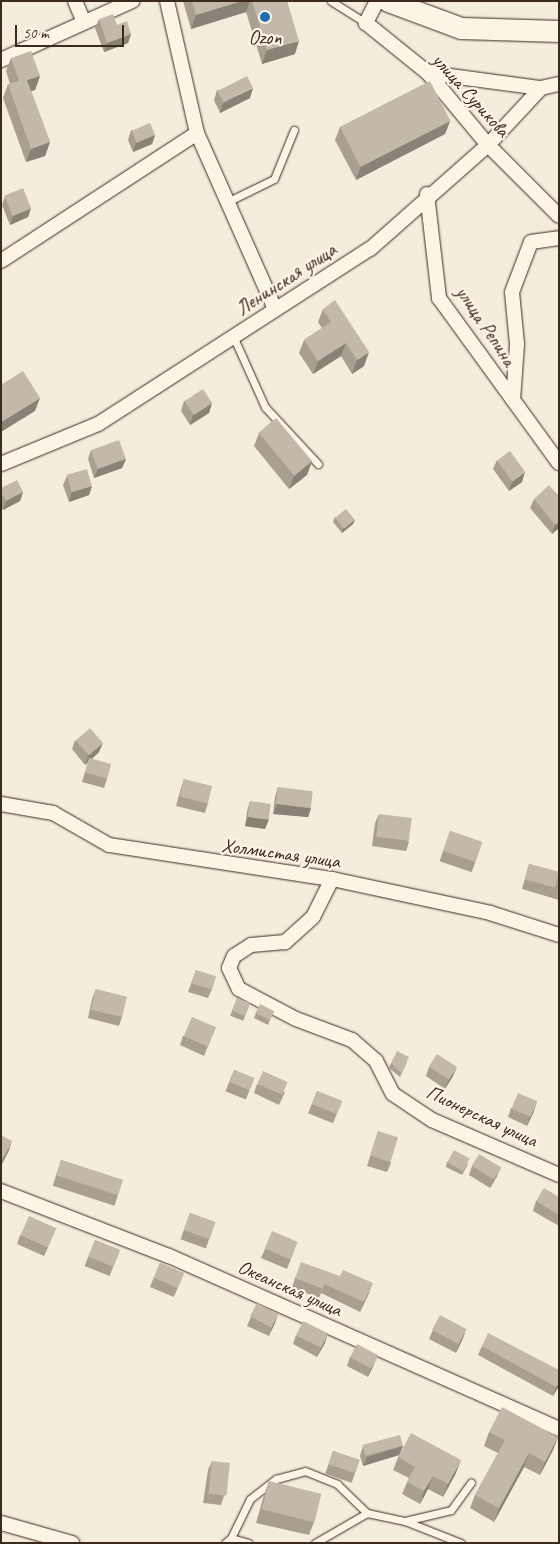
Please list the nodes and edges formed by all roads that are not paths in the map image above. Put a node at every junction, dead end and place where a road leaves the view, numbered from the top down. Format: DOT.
graph roads {
  1 [pos="75,1"];
  2 [pos="132,1"];
  3 [pos="167,1"];
  4 [pos="330,1"];
  5 [pos="377,1"];
  6 [pos="388,1"];
  7 [pos="84,22"];
  8 [pos="366,23"];
  9 [pos="559,32"];
  10 [pos="1,60"];
  11 [pos="428,73"];
  12 [pos="559,84"];
  13 [pos="541,88"];
  14 [pos="294,130"];
  15 [pos="197,133"];
  16 [pos="488,145"];
  17 [pos="427,194"];
  18 [pos="227,202"];
  19 [pos="559,216"];
  20 [pos="559,238"];
  21 [pos="1,261"];
  22 [pos="275,309"];
  23 [pos="233,336"];
  24 [pos="513,400"];
  25 [pos="559,463"];
  26 [pos="1,464"];
  27 [pos="318,464"];
  28 [pos="1,804"];
  29 [pos="332,879"];
  30 [pos="559,935"];
  31 [pos="559,1175"];
  32 [pos="1,1191"];
  33 [pos="559,1429"];
  34 [pos="471,1482"];
  35 [pos="367,1513"];
  36 [pos="405,1521"];
  37 [pos="1,1523"];
  38 [pos="228,1540"];
  39 [pos="72,1543"];
  40 [pos="248,1543"];
  41 [pos="315,1543"];
  42 [pos="461,1543"];
  1 -- 7 [label="street"];
  2 -- 7 [label="street"];
  3 -- 15 [label="street"];
  4 -- 8 [label="lane"];
  5 -- 8 [label="street"];
  6 -- 9 [label="main road"];
  7 -- 10 [label="street"];
  8 -- 11 [label="street, улица Сурикова"];
  11 -- 13 [label="street"];
  11 -- 16 [label="street, улица Сурикова"];
  12 -- 13 [label="street"];
  13 -- 16 [label="street, Ленинская улица"];
  14 -- 18 [label="lane"];
  15 -- 18 [label="street"];
  15 -- 21 [label="street"];
  16 -- 17 [label="street, Ленинская улица"];
  16 -- 19 [label="street, улица Сурикова"];
  17 -- 22 [label="street, Ленинская улица"];
  17 -- 24 [label="street, улица Репина"];
  18 -- 22 [label="street"];
  20 -- 24 [label="street"];
  22 -- 23 [label="street, Ленинская улица"];
  23 -- 26 [label="street, Ленинская улица"];
  23 -- 27 [label="lane"];
  24 -- 25 [label="street, улица Репина"];
  28 -- 29 [label="street, Холмистая улица"];
  29 -- 30 [label="street, Холмистая улица"];
  29 -- 31 [label="street, Пионерская улица"];
  32 -- 33 [label="street, Океанская улица"];
  34 -- 36 [label="lane"];
  35 -- 36 [label="lane"];
  35 -- 38 [label="lane"];
  35 -- 41 [label="lane"];
  36 -- 42 [label="lane"];
  37 -- 39 [label="street"];
  38 -- 40 [label="lane"];
}
